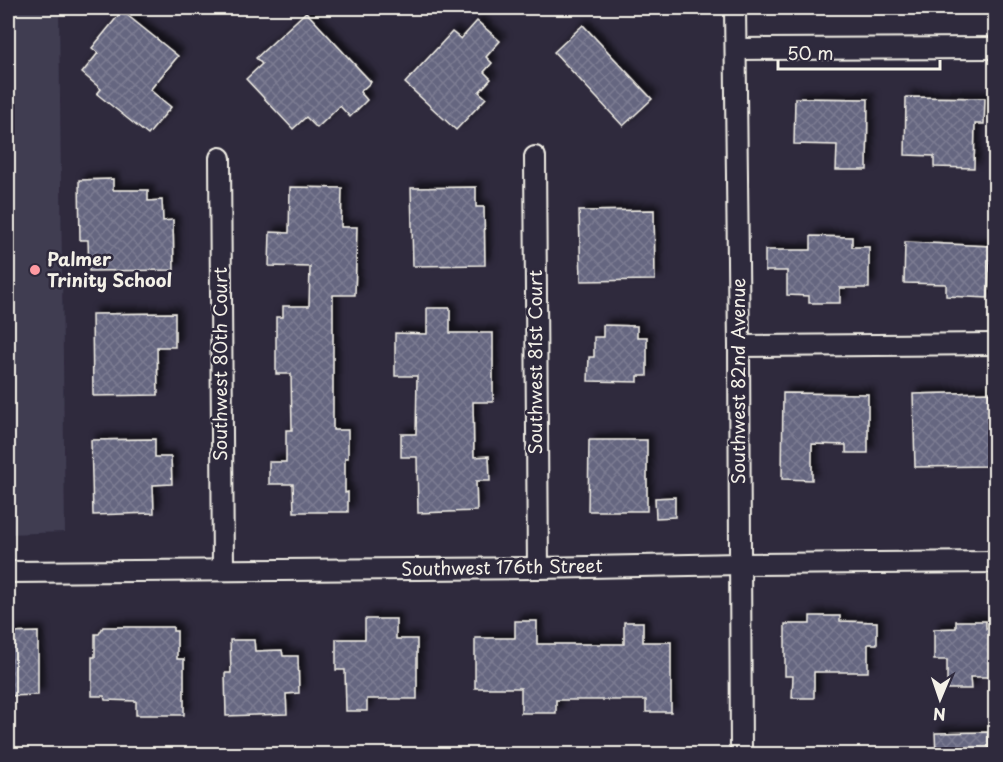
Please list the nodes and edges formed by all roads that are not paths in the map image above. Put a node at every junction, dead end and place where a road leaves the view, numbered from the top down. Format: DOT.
graph roads {
  1 [pos="735,8"];
  2 [pos="996,48"];
  3 [pos="736,49"];
  4 [pos="535,156"];
  5 [pos="220,158"];
  6 [pos="996,344"];
  7 [pos="739,346"];
  8 [pos="996,562"];
  9 [pos="740,564"];
  10 [pos="538,568"];
  11 [pos="223,570"];
  12 [pos="8,572"];
  13 [pos="741,754"];
  1 -- 3 [label="street, Southwest 82nd Avenue"];
  2 -- 3 [label="street"];
  3 -- 7 [label="street, Southwest 82nd Avenue"];
  4 -- 10 [label="street, Southwest 81st Court"];
  5 -- 11 [label="street, Southwest 80th Court"];
  6 -- 7 [label="street"];
  7 -- 9 [label="street, Southwest 82nd Avenue"];
  8 -- 9 [label="street, Southwest 176th Street"];
  9 -- 10 [label="street, Southwest 176th Street"];
  9 -- 13 [label="street, Southwest 82nd Avenue"];
  10 -- 11 [label="street, Southwest 176th Street"];
  11 -- 12 [label="street, Southwest 176th Street"];
}
